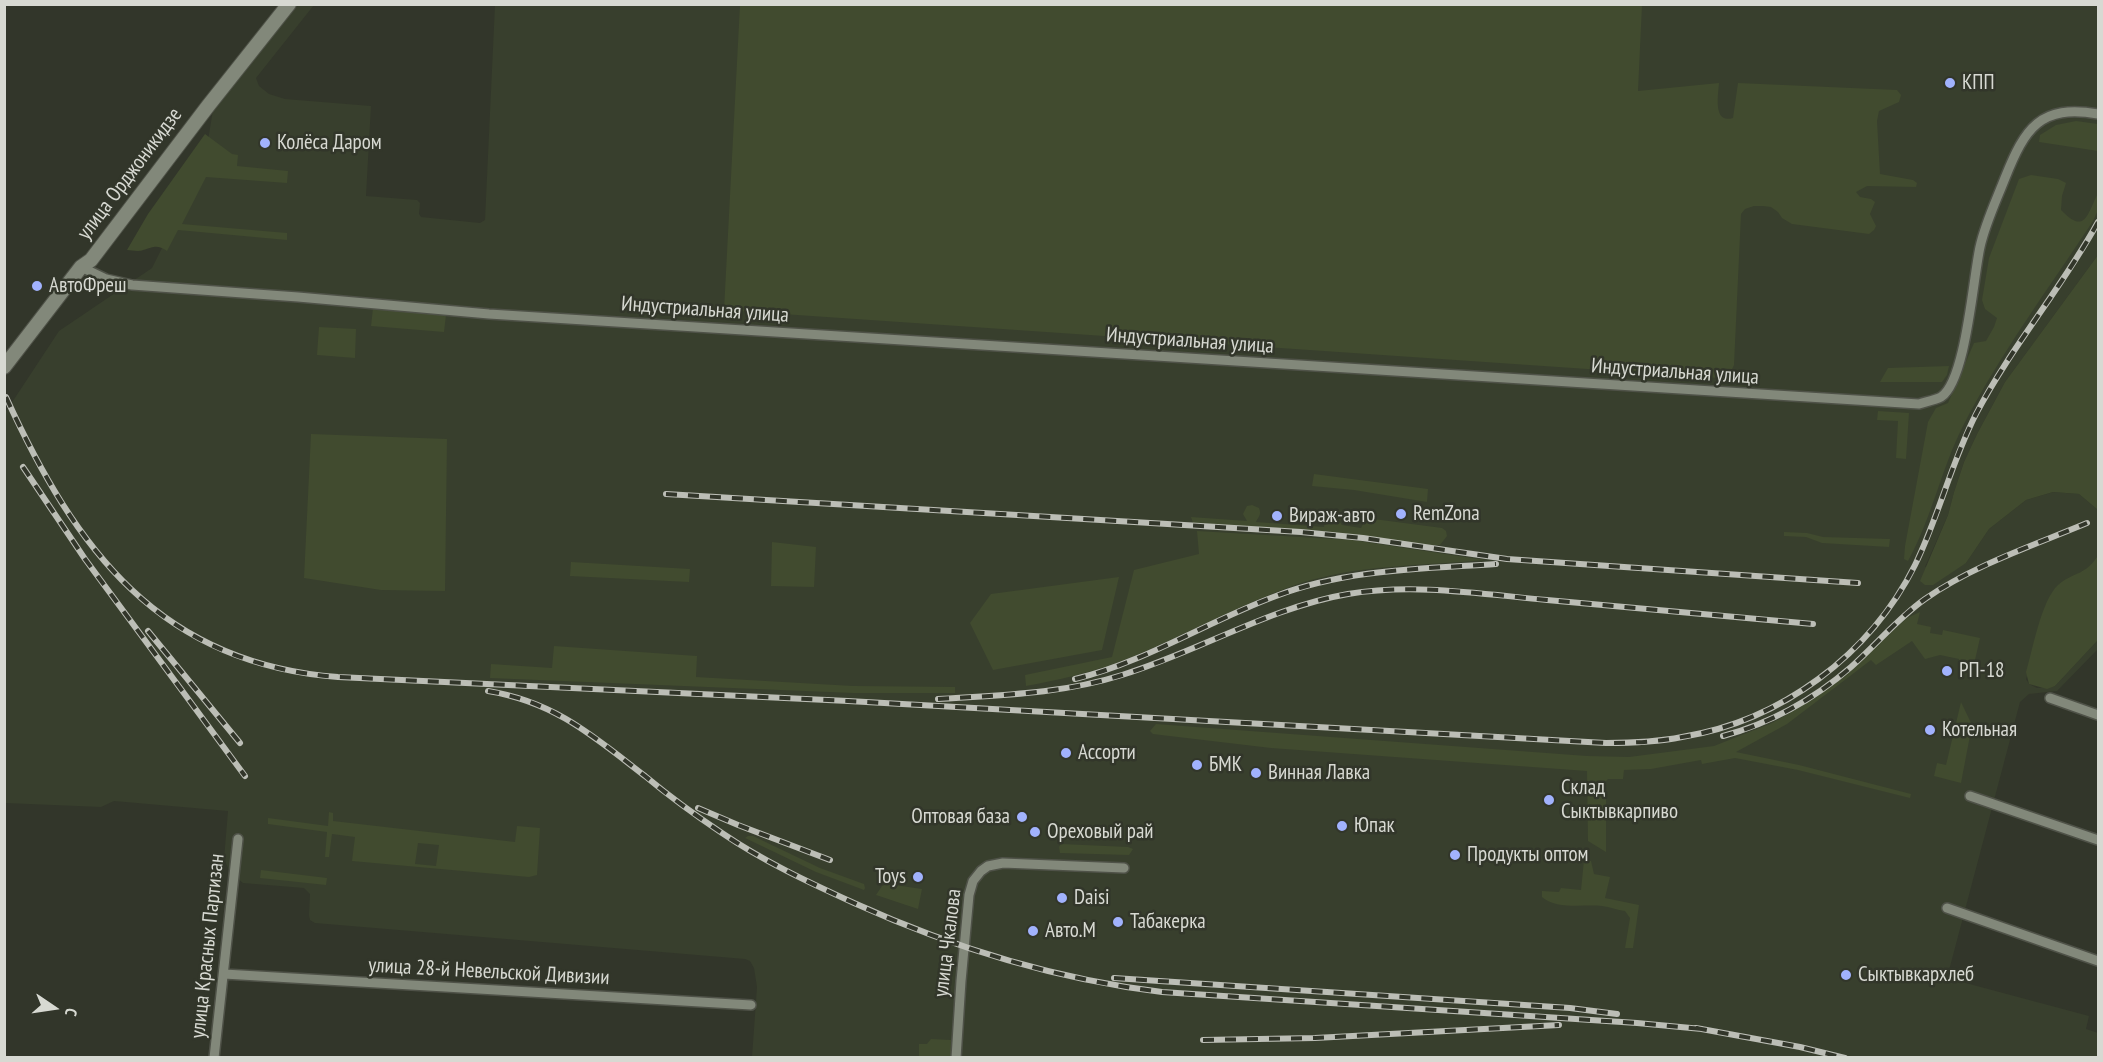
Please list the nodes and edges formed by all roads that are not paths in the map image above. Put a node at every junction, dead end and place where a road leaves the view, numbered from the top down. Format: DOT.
graph roads {
  1 [pos="289,4"];
  2 [pos="2098,114"];
  3 [pos="81,267"];
  4 [pos="4,367"];
  5 [pos="2050,698"];
  6 [pos="2098,715"];
  7 [pos="1970,795"];
  8 [pos="238,839"];
  9 [pos="2098,840"];
  10 [pos="1124,868"];
  11 [pos="1947,908"];
  12 [pos="2098,961"];
  13 [pos="224,974"];
  14 [pos="751,1005"];
  15 [pos="214,1058"];
  16 [pos="956,1058"];
  1 -- 3 [label="main road, улица Орджоникидзе"];
  2 -- 3 [label="street, Индустриальная улица"];
  3 -- 4 [label="main road, улица Орджоникидзе"];
  5 -- 6 [label="street"];
  7 -- 9 [label="street"];
  8 -- 13 [label="street, улица Красных Партизан"];
  10 -- 16 [label="street, улица Чкалова"];
  11 -- 12 [label="street"];
  13 -- 14 [label="street, улица 28-й Невельской Дивизии"];
  13 -- 15 [label="street, улица Красных Партизан"];
}
